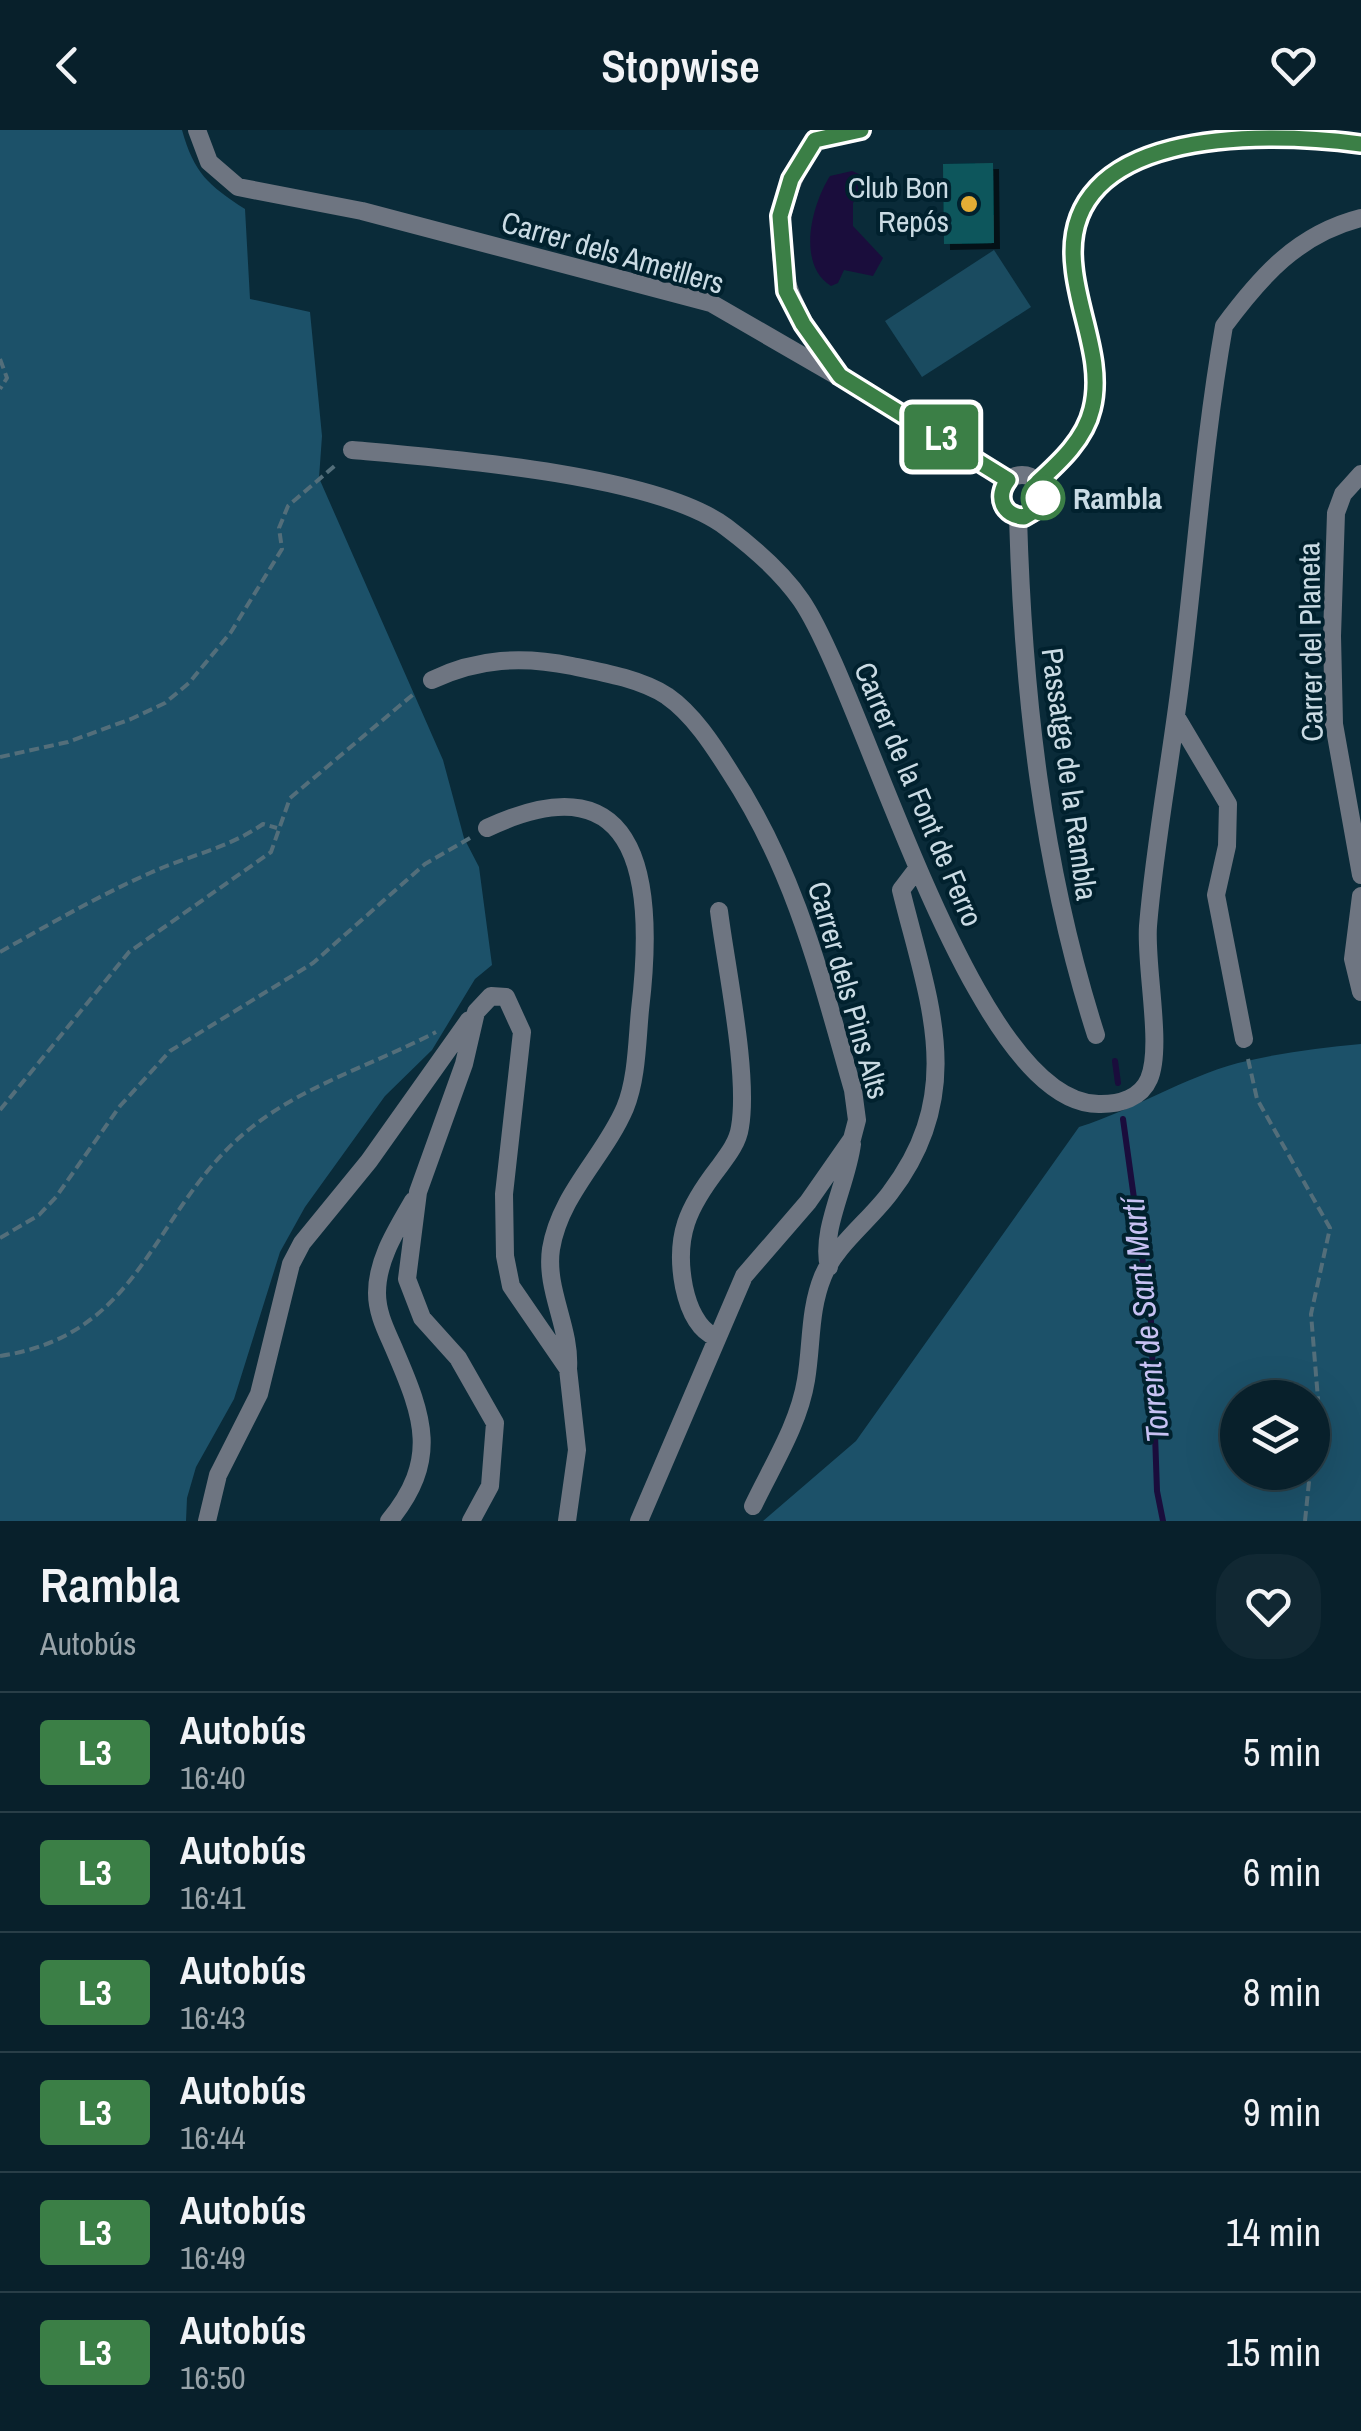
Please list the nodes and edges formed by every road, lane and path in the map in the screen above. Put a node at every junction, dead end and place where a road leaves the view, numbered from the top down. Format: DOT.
graph roads {
  1 [pos="197,130"];
  2 [pos="862,130"];
  3 [pos="1317,130"];
  4 [pos="813,135"];
  5 [pos="1361,143"];
  6 [pos="1361,218"];
  7 [pos="0,359"];
  8 [pos="840,376"];
  9 [pos="0,389"];
  10 [pos="352,450"];
  11 [pos="1361,474"];
  12 [pos="1008,480"];
  13 [pos="1038,482"];
  14 [pos="1018,517"];
  15 [pos="432,680"];
  16 [pos="1176,718"];
  17 [pos="0,757"];
  18 [pos="276,828"];
  19 [pos="487,828"];
  20 [pos="916,869"];
  21 [pos="1361,875"];
  22 [pos="1361,896"];
  23 [pos="719,911"];
  24 [pos="0,952"];
  25 [pos="1361,992"];
  26 [pos="476,1012"];
  27 [pos="441,1030"];
  28 [pos="1096,1035"];
  29 [pos="1244,1040"];
  30 [pos="0,1110"];
  31 [pos="852,1139"];
  32 [pos="418,1192"];
  33 [pos="0,1238"];
  34 [pos="829,1267"];
  35 [pos="716,1337"];
  36 [pos="0,1356"];
  37 [pos="568,1369"];
  38 [pos="1316,1380"];
  39 [pos="1309,1490"];
  40 [pos="753,1506"];
  41 [pos="208,1521"];
  42 [pos="388,1521"];
  43 [pos="471,1521"];
  44 [pos="567,1521"];
  45 [pos="639,1521"];
  46 [pos="1306,1521"];
  1 -- 8 [label="street, Carrer dels Ametllers"];
  2 -- 4 [label="street"];
  3 -- 5 [label="street"];
  4 -- 8 [label="street"];
  5 -- 13 [label="street"];
  6 -- 16 [label="street, Carrer de la Font de Ferro"];
  7 -- 9 [label="path"];
  8 -- 12 [label="street, Carrer dels Ametllers"];
  10 -- 17 [label="path"];
  10 -- 20 [label="street, Carrer de la Font de Ferro"];
  11 -- 21 [label="street, Carrer del Planeta"];
  12 -- 13 [label="street"];
  12 -- 14 [label="street"];
  13 -- 14 [label="street"];
  14 -- 28 [label="street, Passatge de la Rambla"];
  15 -- 18 [label="path"];
  15 -- 31 [label="street, Carrer dels Pins Alts"];
  16 -- 20 [label="street, Carrer de la Font de Ferro"];
  16 -- 29 [label="street"];
  18 -- 24 [label="path"];
  18 -- 30 [label="path"];
  19 -- 33 [label="path"];
  19 -- 37 [label="street"];
  20 -- 34 [label="street"];
  22 -- 25 [label="street"];
  23 -- 35 [label="street"];
  26 -- 32 [label="street"];
  26 -- 37 [label="street"];
  26 -- 41 [label="street"];
  27 -- 36 [label="path"];
  29 -- 38 [label="path"];
  31 -- 34 [label="street"];
  31 -- 35 [label="street, Carrer dels Pins Alts"];
  32 -- 42 [label="street"];
  32 -- 43 [label="street"];
  34 -- 40 [label="street"];
  35 -- 45 [label="street, Carrer dels Pins Alts"];
  37 -- 44 [label="street"];
  39 -- 46 [label="path"];
}
